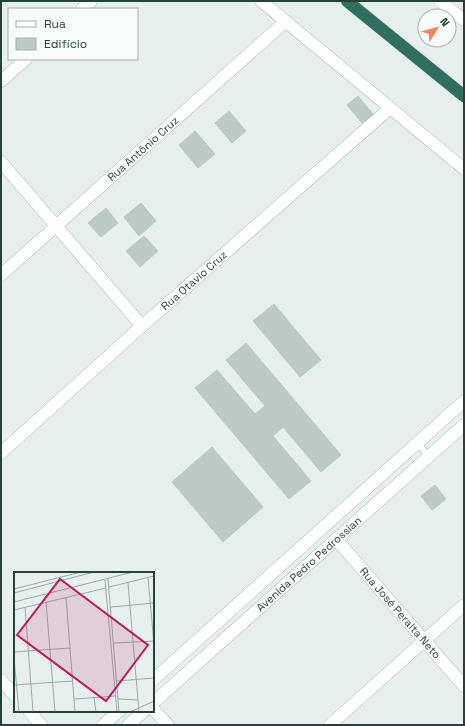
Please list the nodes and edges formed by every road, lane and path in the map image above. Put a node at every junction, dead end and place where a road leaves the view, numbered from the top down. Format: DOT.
graph roads {
  1 [pos="91,1"];
  2 [pos="261,1"];
  3 [pos="347,1"];
  4 [pos="440,1"];
  5 [pos="83,8"];
  6 [pos="464,20"];
  7 [pos="285,22"];
  8 [pos="25,60"];
  9 [pos="1,81"];
  10 [pos="464,96"];
  11 [pos="389,109"];
  12 [pos="1,162"];
  13 [pos="464,169"];
  14 [pos="56,225"];
  15 [pos="1,275"];
  16 [pos="142,326"];
  17 [pos="464,401"];
  18 [pos="464,425"];
  19 [pos="417,442"];
  20 [pos="1,453"];
  21 [pos="428,456"];
  22 [pos="336,539"];
  23 [pos="464,604"];
  24 [pos="425,641"];
  25 [pos="154,679"];
  26 [pos="1,680"];
  27 [pos="464,686"];
  28 [pos="14,695"];
  29 [pos="154,702"];
  30 [pos="154,710"];
  31 [pos="30,712"];
  32 [pos="118,712"];
  33 [pos="143,712"];
  34 [pos="41,725"];
  35 [pos="103,725"];
  36 [pos="128,725"];
  37 [pos="168,725"];
  38 [pos="330,725"];
  1 -- 5 [label="street"];
  2 -- 7 [label="street"];
  3 -- 10 [label="highway"];
  4 -- 6 [label="street"];
  7 -- 11 [label="street"];
  7 -- 14 [label="street, Rua Antônio Cruz"];
  8 -- 9 [label="street"];
  11 -- 13 [label="street"];
  11 -- 16 [label="street, Rua Otavio Cruz"];
  12 -- 14 [label="street"];
  14 -- 15 [label="street, Rua Antônio Cruz"];
  14 -- 16 [label="street"];
  16 -- 20 [label="street, Rua Otavio Cruz"];
  17 -- 19 [label="street"];
  18 -- 21 [label="street, Avenida Pedro Pedrossian"];
  19 -- 21 [label="lane"];
  19 -- 25 [label="street"];
  21 -- 22 [label="street, Avenida Pedro Pedrossian"];
  22 -- 24 [label="street, Rua José Peralta Neto"];
  22 -- 29 [label="street, Avenida Pedro Pedrossian"];
  23 -- 24 [label="street"];
  24 -- 27 [label="street, Rua José Peralta Neto"];
  24 -- 38 [label="street"];
  26 -- 28 [label="street"];
  30 -- 37 [label="street"];
  31 -- 34 [label="street"];
  32 -- 35 [label="street"];
  33 -- 36 [label="street"];
}
